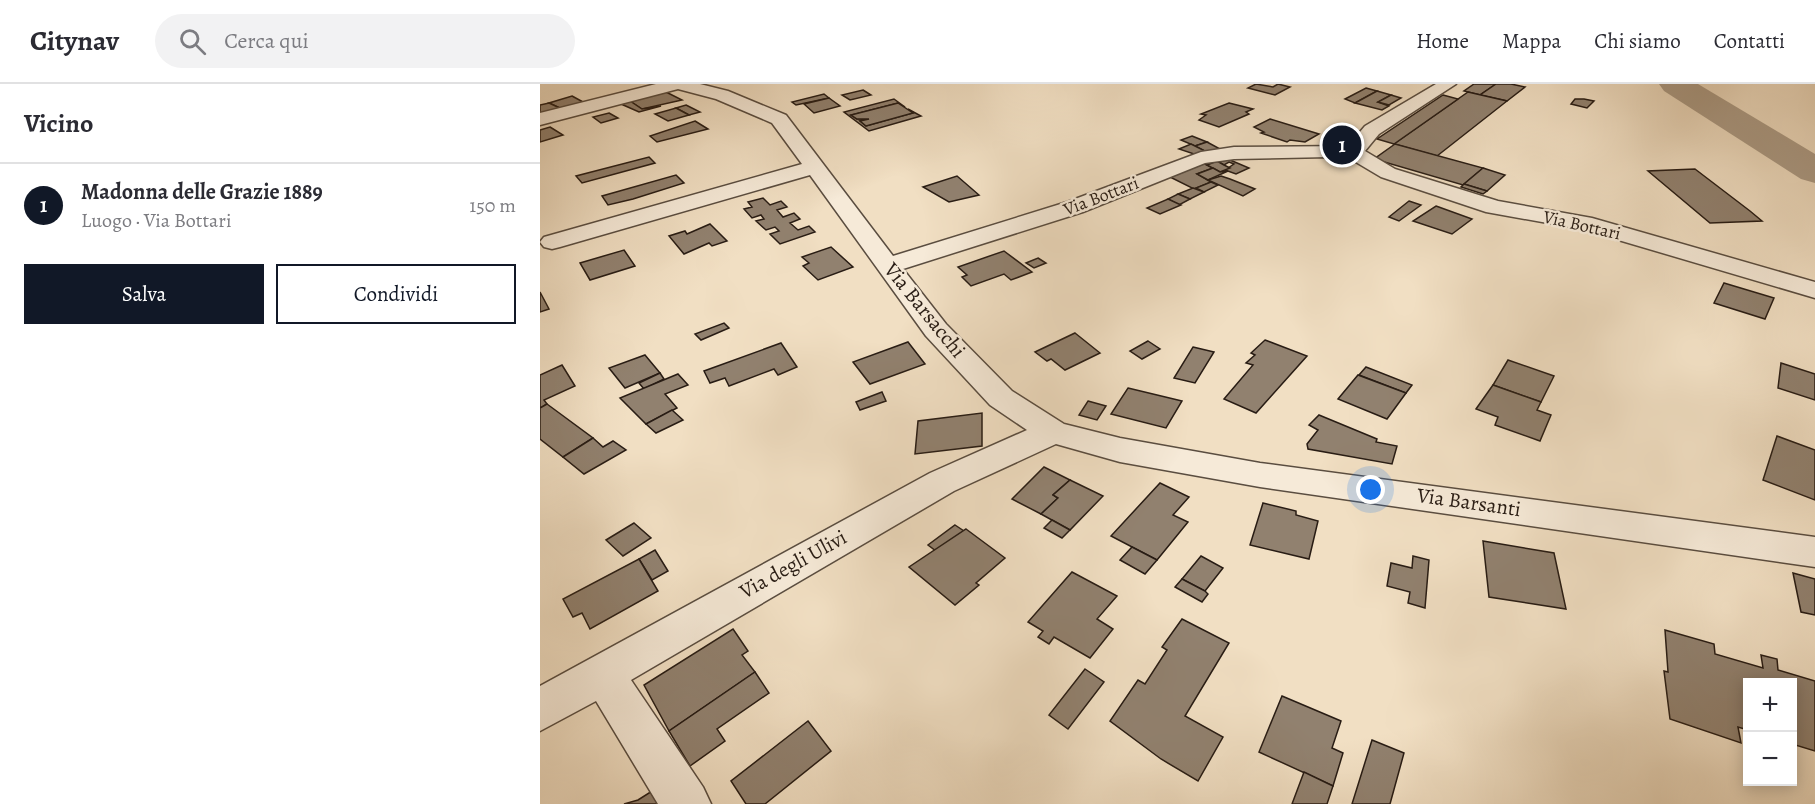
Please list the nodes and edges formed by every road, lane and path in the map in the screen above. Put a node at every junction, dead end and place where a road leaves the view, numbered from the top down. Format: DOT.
graph roads {
  1 [pos="678,84"];
  2 [pos="1448,84"];
  3 [pos="540,119"];
  4 [pos="1353,152"];
  5 [pos="816,167"];
  6 [pos="552,242"];
  7 [pos="889,265"];
  8 [pos="1815,290"];
  9 [pos="1053,432"];
  10 [pos="1815,552"];
  11 [pos="602,674"];
  12 [pos="540,710"];
  13 [pos="686,804"];
  1 -- 3 [label="street, Via Barsacchi"];
  1 -- 5 [label="street, Via Barsacchi"];
  2 -- 4 [label="street"];
  4 -- 7 [label="street, Via Bottari"];
  4 -- 8 [label="street, Via Bottari"];
  5 -- 6 [label="street"];
  5 -- 7 [label="street, Via Barsacchi"];
  7 -- 9 [label="street, Via Barsacchi"];
  9 -- 10 [label="street, Via Barsanti"];
  9 -- 11 [label="street, Via degli Ulivi"];
  11 -- 12 [label="street, Via degli Ulivi"];
  11 -- 13 [label="street"];
}
